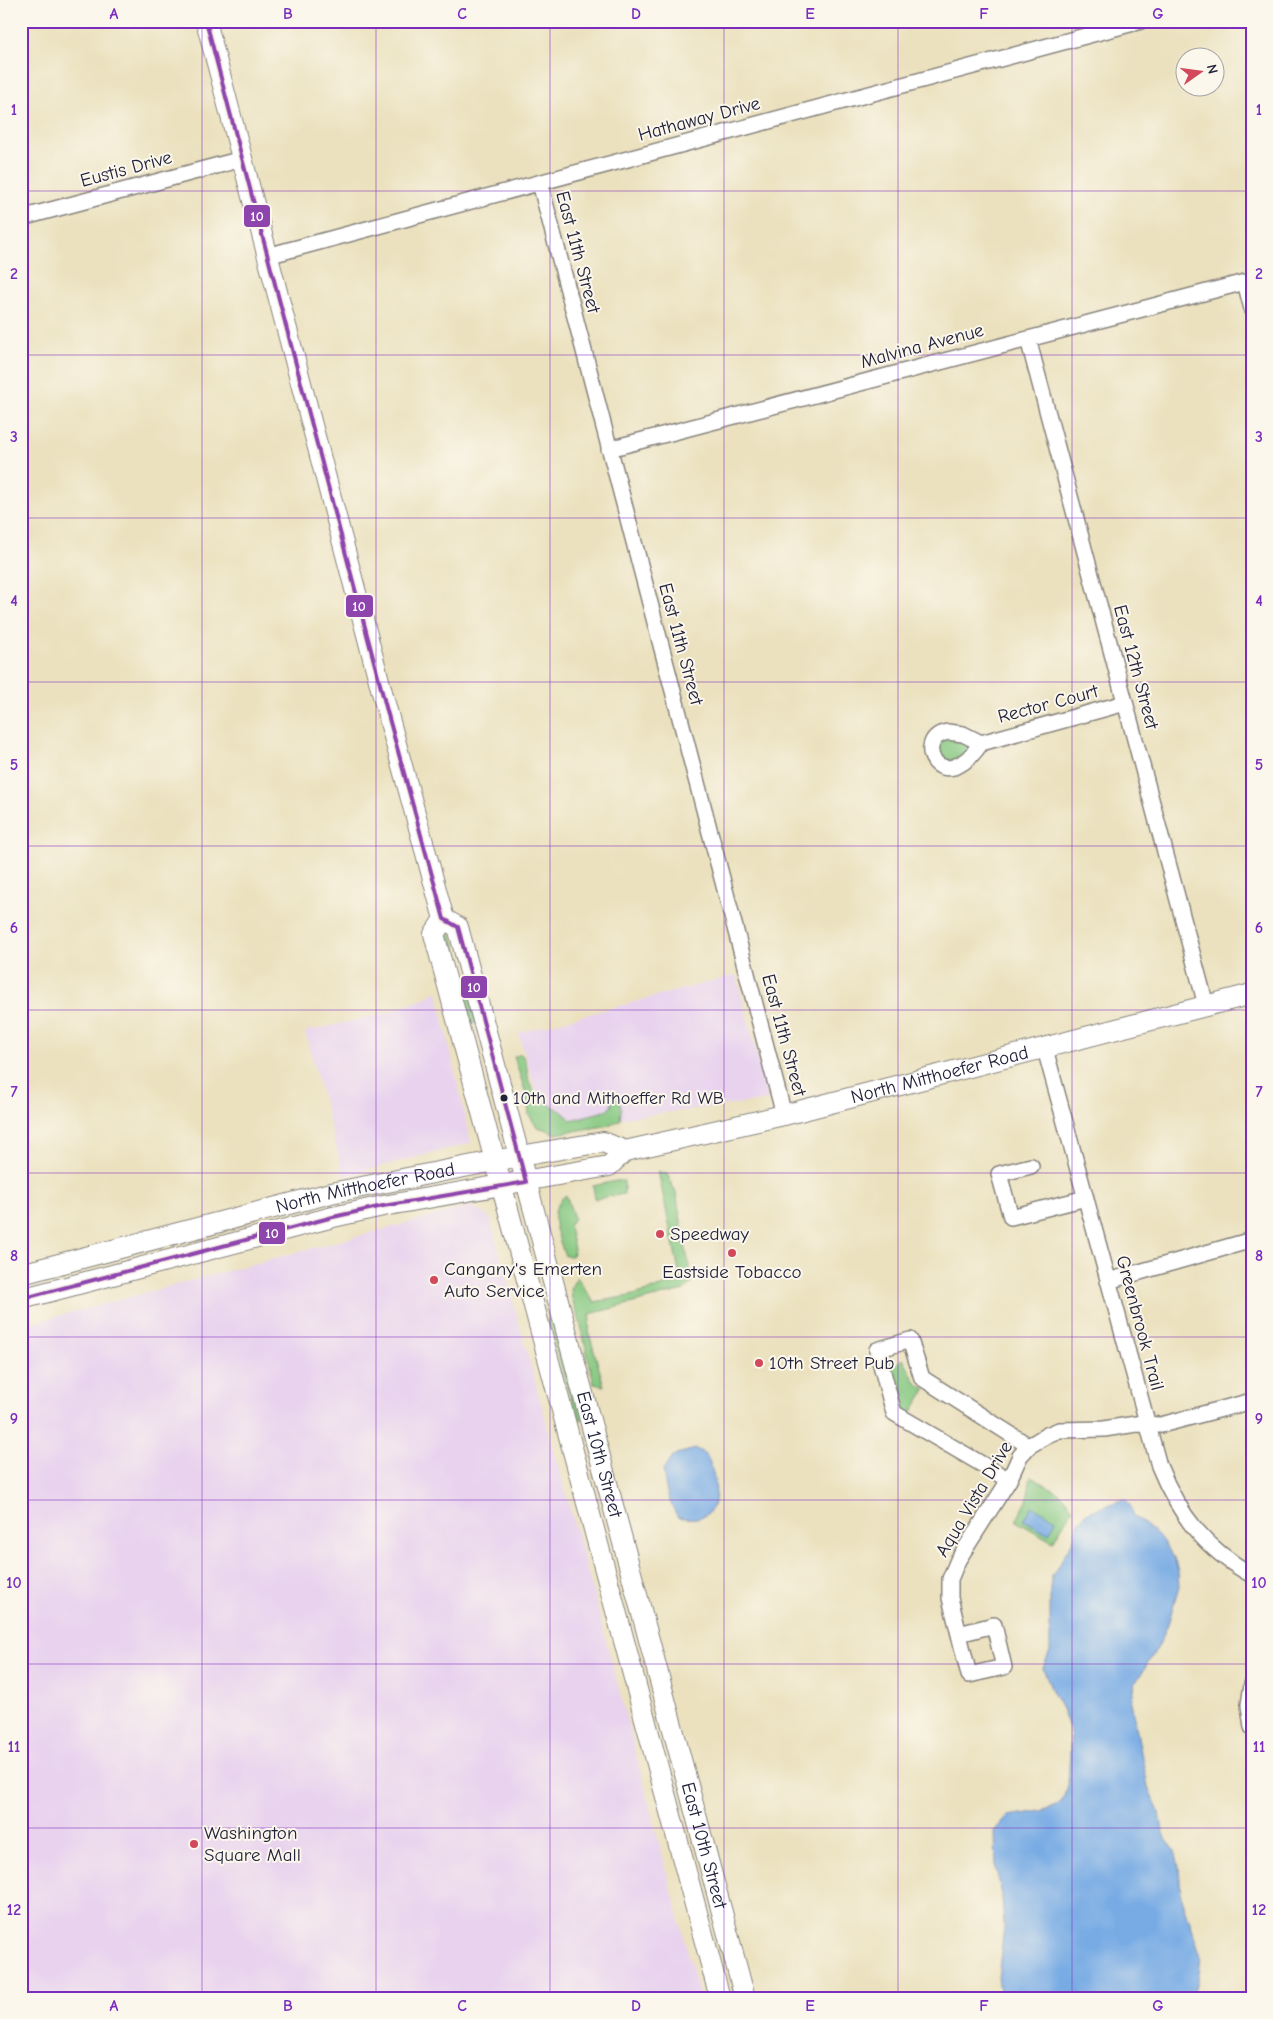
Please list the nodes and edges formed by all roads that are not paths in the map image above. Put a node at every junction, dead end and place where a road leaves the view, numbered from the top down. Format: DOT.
graph roads {
  1 [pos="206,21"];
  2 [pos="1141,21"];
  3 [pos="242,159"];
  4 [pos="540,183"];
  5 [pos="21,218"];
  6 [pos="268,256"];
  7 [pos="1252,308"];
  8 [pos="1028,339"];
  9 [pos="609,448"];
  10 [pos="1125,703"];
  11 [pos="980,743"];
  12 [pos="444,919"];
  13 [pos="1252,994"];
  14 [pos="1206,1005"];
  15 [pos="1045,1049"];
  16 [pos="784,1115"];
  17 [pos="625,1150"];
  18 [pos="520,1156"];
  19 [pos="495,1162"];
  20 [pos="1031,1166"];
  21 [pos="526,1182"];
  22 [pos="502,1186"];
  23 [pos="337,1192"];
  24 [pos="1086,1198"];
  25 [pos="272,1234"];
  26 [pos="1252,1240"];
  27 [pos="21,1274"];
  28 [pos="1108,1281"];
  29 [pos="21,1299"];
  30 [pos="1252,1401"];
  31 [pos="1146,1424"];
  32 [pos="1029,1446"];
  33 [pos="1009,1480"];
  34 [pos="1252,1575"];
  35 [pos="960,1634"];
  36 [pos="1252,1684"];
  37 [pos="1252,1727"];
  38 [pos="720,1998"];
  39 [pos="745,1998"];
  1 -- 3 [label="main road, East 10th Street"];
  2 -- 4 [label="street, Hathaway Drive"];
  3 -- 5 [label="street, Eustis Drive"];
  3 -- 6 [label="main road, East 10th Street"];
  4 -- 6 [label="street, Hathaway Drive"];
  4 -- 9 [label="street, East 11th Street"];
  6 -- 12 [label="main road, East 10th Street"];
  7 -- 8 [label="street, Malvina Avenue"];
  8 -- 9 [label="street, Malvina Avenue"];
  8 -- 10 [label="street, East 12th Street"];
  9 -- 16 [label="street, East 11th Street"];
  10 -- 11 [label="street, Rector Court"];
  10 -- 14 [label="street, East 12th Street"];
  12 -- 18 [label="main road, East 10th Street"];
  12 -- 19 [label="main road, East 10th Street"];
  13 -- 14 [label="main road, North Mitthoefer Road"];
  14 -- 15 [label="main road, North Mitthoefer Road"];
  15 -- 16 [label="main road, North Mitthoefer Road"];
  15 -- 24 [label="street, Greenbrook Trail"];
  16 -- 17 [label="main road, North Mitthoefer Road"];
  17 -- 18 [label="main road, North Mitthoefer Road"];
  17 -- 21 [label="main road, North Mitthoefer Road"];
  18 -- 19 [label="main road, North Mitthoefer Road"];
  18 -- 21 [label="main road, East 10th Street"];
  19 -- 22 [label="main road, East 10th Street"];
  19 -- 23 [label="main road, North Mitthoefer Road"];
  20 -- 24 [label="street"];
  21 -- 22 [label="main road, North Mitthoefer Road"];
  21 -- 39 [label="main road, East 10th Street"];
  22 -- 25 [label="main road, North Mitthoefer Road"];
  22 -- 38 [label="main road, East 10th Street"];
  23 -- 25 [label="main road"];
  23 -- 27 [label="main road, North Mitthoefer Road"];
  24 -- 28 [label="street, Greenbrook Trail"];
  25 -- 29 [label="main road, North Mitthoefer Road"];
  26 -- 28 [label="street"];
  28 -- 31 [label="street, Greenbrook Trail"];
  30 -- 31 [label="street, Aqua Vista Drive"];
  31 -- 32 [label="street, Aqua Vista Drive"];
  31 -- 34 [label="street, Greenbrook Trail"];
  32 -- 33 [label="street, Aqua Vista Drive"];
  32 -- 33 [label="street"];
  33 -- 35 [label="street, Aqua Vista Drive"];
  36 -- 37 [label="street"];
}
